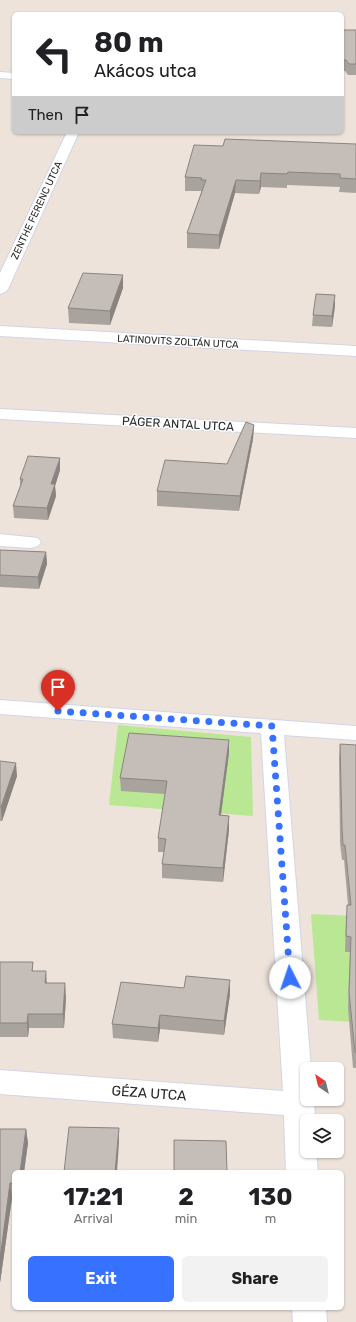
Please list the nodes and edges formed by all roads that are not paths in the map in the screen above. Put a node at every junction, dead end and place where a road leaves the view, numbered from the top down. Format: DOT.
graph roads {
  1 [pos="0,75"];
  2 [pos="12,76"];
  3 [pos="72,134"];
  4 [pos="0,289"];
  5 [pos="0,331"];
  6 [pos="356,351"];
  7 [pos="0,414"];
  8 [pos="356,433"];
  9 [pos="0,540"];
  10 [pos="31,542"];
  11 [pos="0,707"];
  12 [pos="272,726"];
  13 [pos="356,733"];
  14 [pos="0,1082"];
  15 [pos="299,1104"];
  16 [pos="302,1170"];
  17 [pos="309,1310"];
  18 [pos="310,1322"];
  1 -- 2 [label="street"];
  3 -- 4 [label="street, ZENTHE FERENC UTCA"];
  5 -- 6 [label="street, LATINOVITS ZOLTÁN UTCA"];
  7 -- 8 [label="street, PÁGER ANTAL UTCA"];
  9 -- 10 [label="street"];
  11 -- 12 [label="street"];
  12 -- 13 [label="street"];
  12 -- 15 [label="street"];
  14 -- 15 [label="street, GÉZA UTCA"];
  15 -- 16 [label="street"];
  17 -- 18 [label="street"];
}
